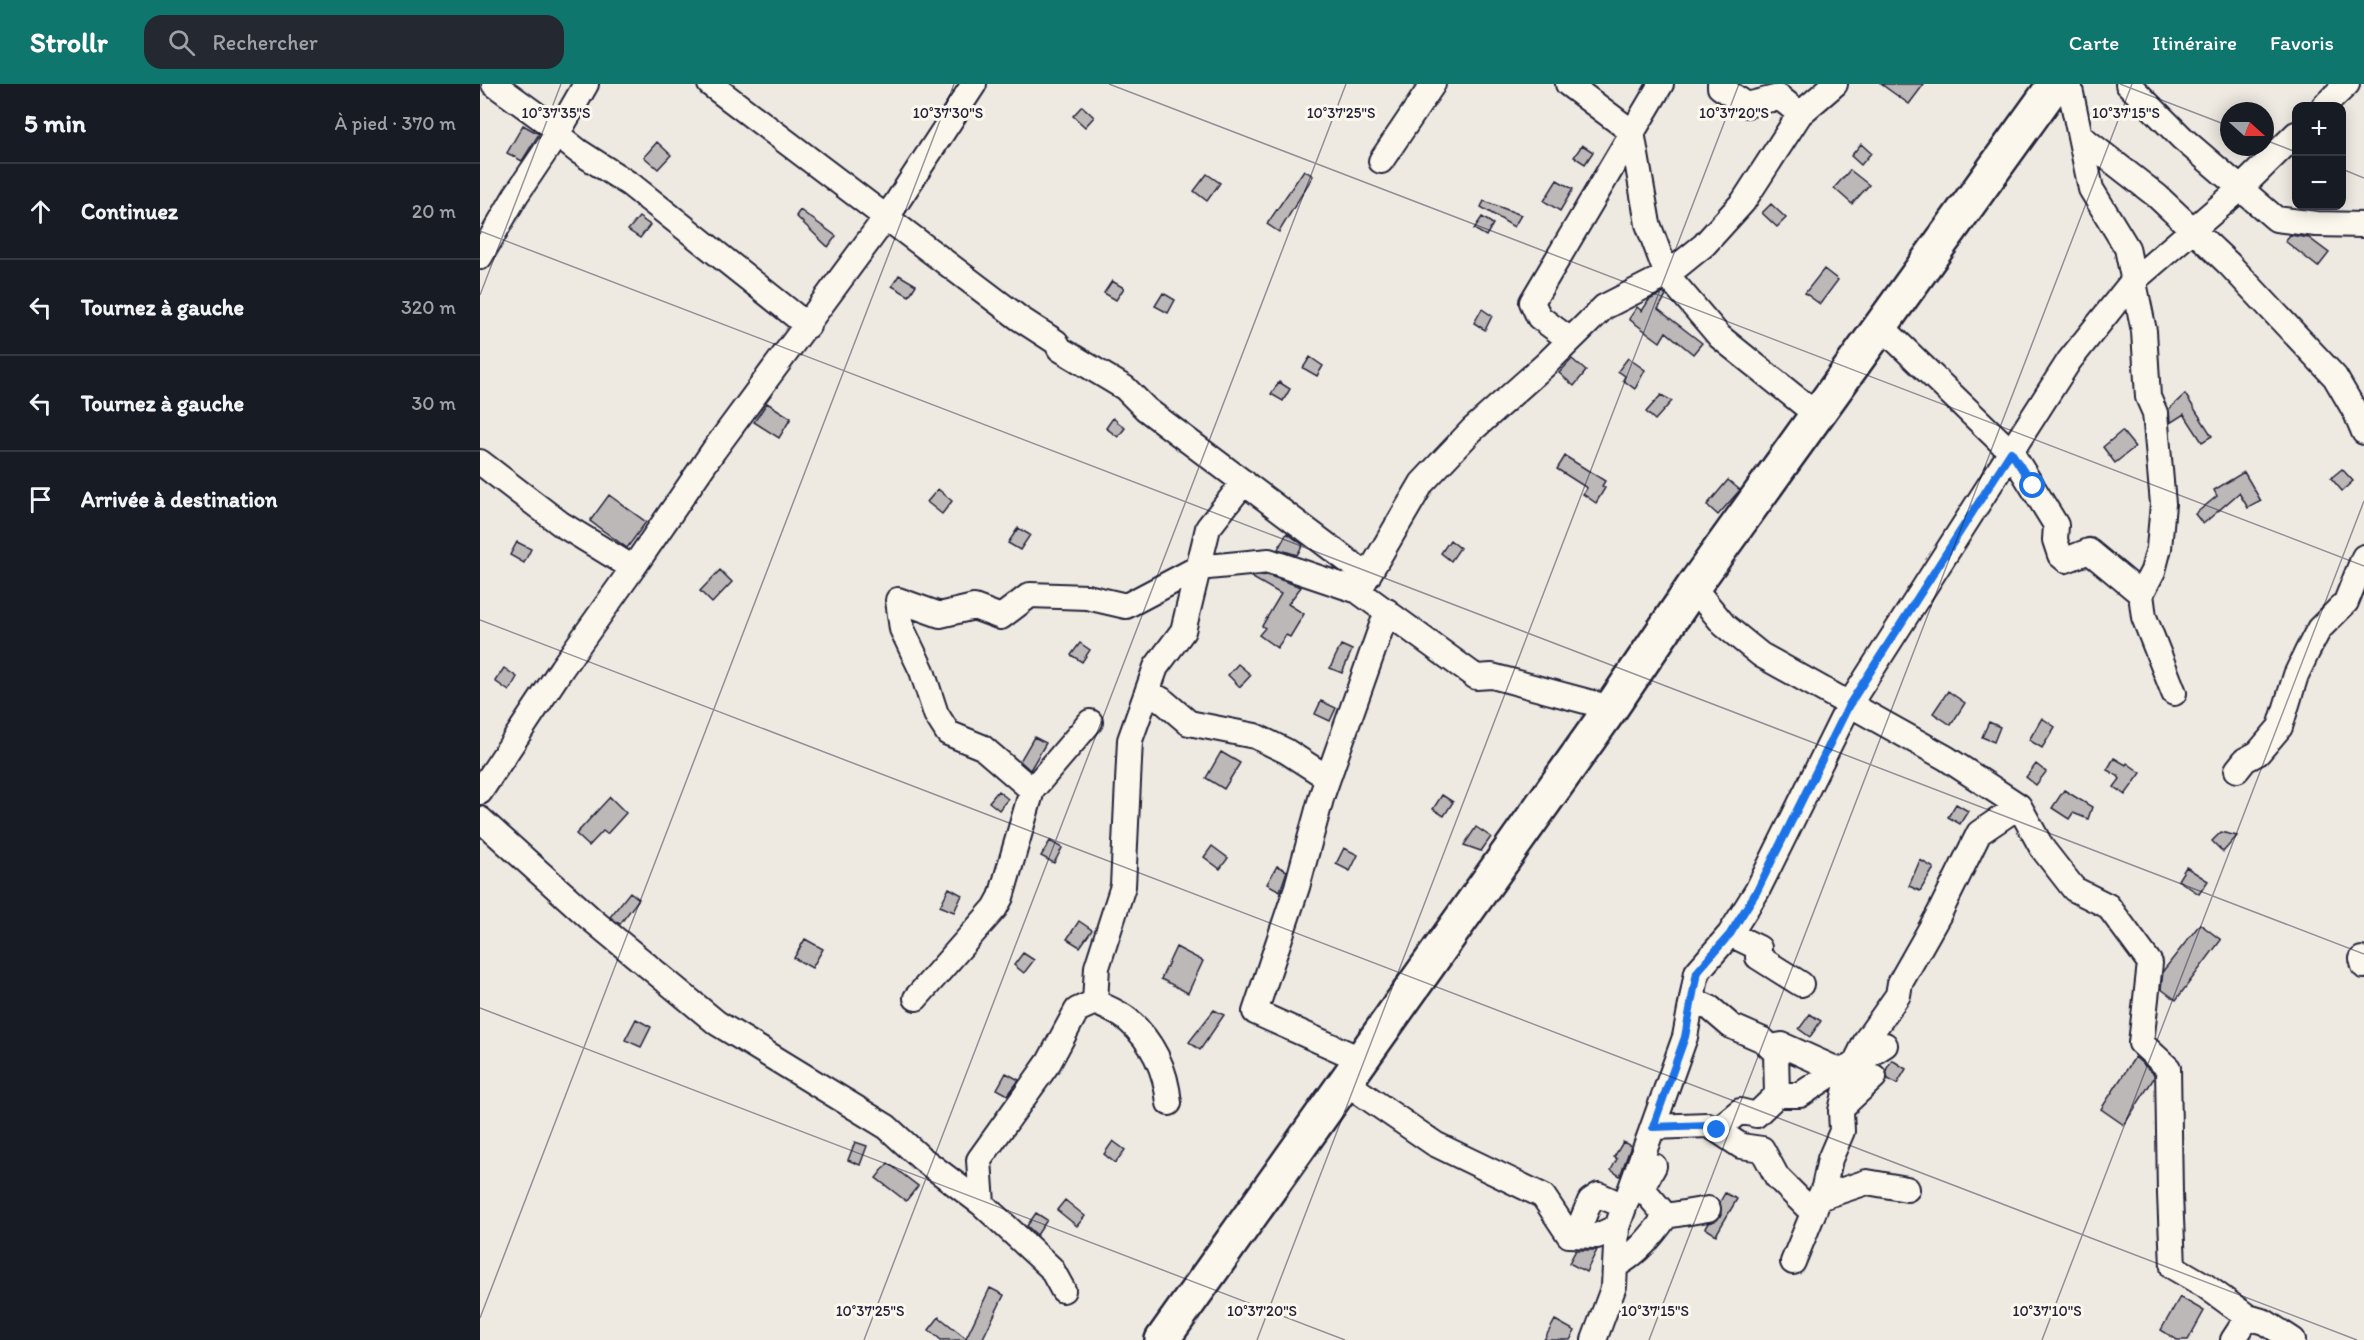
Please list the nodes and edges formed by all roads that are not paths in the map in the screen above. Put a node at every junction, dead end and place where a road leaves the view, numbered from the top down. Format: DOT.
graph roads {
  1 [pos="495,84"];
  2 [pos="586,84"];
  3 [pos="710,84"];
  4 [pos="974,84"];
  5 [pos="1433,84"];
  6 [pos="1568,84"];
  7 [pos="1661,84"];
  8 [pos="1720,84"];
  9 [pos="1834,84"];
  10 [pos="2055,84"];
  11 [pos="2069,84"];
  12 [pos="2128,84"];
  13 [pos="2347,84"];
  14 [pos="2328,102"];
  15 [pos="1800,114"];
  16 [pos="559,131"];
  17 [pos="1632,132"];
  18 [pos="2080,136"];
  19 [pos="2292,138"];
  20 [pos="1381,161"];
  21 [pos="2240,189"];
  22 [pos="886,216"];
  23 [pos="2364,225"];
  24 [pos="2192,229"];
  25 [pos="480,257"];
  26 [pos="1667,275"];
  27 [pos="2132,282"];
  28 [pos="808,326"];
  29 [pos="1881,326"];
  30 [pos="1570,340"];
  31 [pos="1817,415"];
  32 [pos="2364,432"];
  33 [pos="2011,452"];
  34 [pos="480,462"];
  35 [pos="1244,482"];
  36 [pos="2364,557"];
  37 [pos="633,568"];
  38 [pos="1197,568"];
  39 [pos="1363,584"];
  40 [pos="1693,587"];
  41 [pos="2141,594"];
  42 [pos="1388,611"];
  43 [pos="1148,692"];
  44 [pos="2174,693"];
  45 [pos="1849,705"];
  46 [pos="1611,708"];
  47 [pos="1090,722"];
  48 [pos="2237,771"];
  49 [pos="1328,778"];
  50 [pos="1032,790"];
  51 [pos="480,792"];
  52 [pos="2019,806"];
  53 [pos="480,819"];
  54 [pos="1730,934"];
  55 [pos="1801,984"];
  56 [pos="916,998"];
  57 [pos="1692,1000"];
  58 [pos="1095,1002"];
  59 [pos="1885,1045"];
  60 [pos="1770,1047"];
  61 [pos="1353,1071"];
  62 [pos="1856,1071"];
  63 [pos="1777,1095"];
  64 [pos="1169,1103"];
  65 [pos="1653,1127"];
  66 [pos="1717,1130"];
  67 [pos="1643,1155"];
  68 [pos="1907,1189"];
  69 [pos="1818,1202"];
  70 [pos="982,1204"];
  71 [pos="1708,1209"];
  72 [pos="1666,1216"];
  73 [pos="1620,1217"];
  74 [pos="1576,1235"];
  75 [pos="1793,1262"];
  76 [pos="1615,1266"];
  77 [pos="1063,1290"];
  78 [pos="2248,1317"];
  79 [pos="1162,1340"];
  80 [pos="1594,1340"];
  81 [pos="2233,1340"];
  82 [pos="2293,1340"];
  1 -- 16 [label="street"];
  2 -- 16 [label="street"];
  3 -- 22 [label="street"];
  4 -- 22 [label="street"];
  5 -- 20 [label="street"];
  6 -- 17 [label="street"];
  7 -- 17 [label="street"];
  8 -- 15 [label="street"];
  9 -- 15 [label="street"];
  10 -- 29 [label="highway"];
  11 -- 18 [label="street"];
  12 -- 21 [label="street"];
  13 -- 14 [label="street"];
  15 -- 26 [label="street"];
  16 -- 25 [label="street"];
  16 -- 28 [label="street"];
  17 -- 26 [label="street"];
  17 -- 30 [label="street"];
  18 -- 24 [label="street"];
  18 -- 27 [label="street"];
  19 -- 21 [label="street"];
  21 -- 23 [label="street"];
  21 -- 24 [label="street"];
  22 -- 28 [label="street"];
  22 -- 35 [label="street"];
  24 -- 27 [label="street"];
  24 -- 32 [label="street"];
  26 -- 30 [label="street"];
  26 -- 31 [label="street"];
  27 -- 33 [label="street"];
  27 -- 41 [label="street"];
  28 -- 37 [label="street"];
  29 -- 31 [label="highway"];
  29 -- 33 [label="street"];
  30 -- 39 [label="street"];
  31 -- 40 [label="highway"];
  33 -- 41 [label="street"];
  33 -- 45 [label="street"];
  34 -- 37 [label="street"];
  35 -- 38 [label="street"];
  35 -- 39 [label="street"];
  36 -- 48 [label="street"];
  37 -- 51 [label="street"];
  38 -- 39 [label="street"];
  38 -- 43 [label="street"];
  38 -- 50 [label="street"];
  39 -- 42 [label="street"];
  40 -- 45 [label="street"];
  40 -- 46 [label="highway"];
  41 -- 44 [label="street"];
  42 -- 46 [label="street"];
  42 -- 49 [label="street"];
  43 -- 49 [label="street"];
  43 -- 58 [label="street"];
  45 -- 52 [label="street"];
  45 -- 54 [label="street"];
  46 -- 61 [label="highway"];
  47 -- 50 [label="street"];
  49 -- 61 [label="street"];
  50 -- 56 [label="street"];
  52 -- 62 [label="street"];
  52 -- 78 [label="street"];
  53 -- 70 [label="street"];
  54 -- 55 [label="street"];
  54 -- 57 [label="street"];
  57 -- 60 [label="street"];
  57 -- 65 [label="street"];
  58 -- 64 [label="street"];
  58 -- 70 [label="street"];
  59 -- 62 [label="street"];
  60 -- 62 [label="street"];
  60 -- 63 [label="street"];
  61 -- 74 [label="street"];
  61 -- 79 [label="highway"];
  62 -- 63 [label="street"];
  62 -- 69 [label="street"];
  63 -- 66 [label="street"];
  65 -- 66 [label="street"];
  65 -- 67 [label="street"];
  66 -- 69 [label="street"];
  67 -- 72 [label="street"];
  67 -- 73 [label="street"];
  68 -- 69 [label="street"];
  69 -- 75 [label="street"];
  70 -- 77 [label="street"];
  71 -- 72 [label="street"];
  72 -- 76 [label="street"];
  73 -- 74 [label="street"];
  73 -- 74 [label="street"];
  73 -- 76 [label="street"];
  76 -- 80 [label="street"];
  78 -- 81 [label="street"];
  78 -- 82 [label="street"];
}
